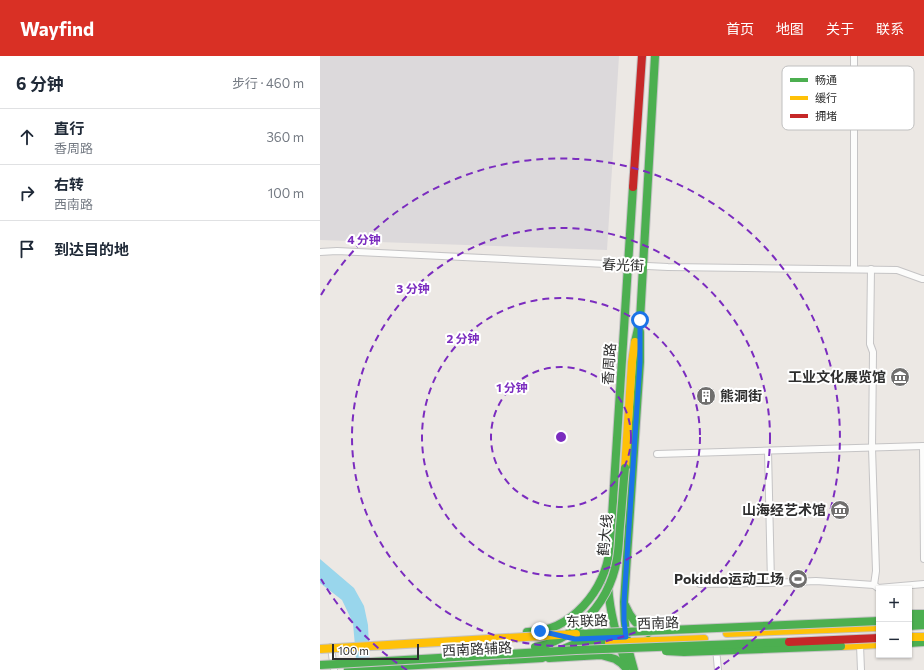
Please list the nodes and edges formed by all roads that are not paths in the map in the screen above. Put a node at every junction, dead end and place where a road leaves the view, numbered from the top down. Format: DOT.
graph roads {
  1 [pos="642,56"];
  2 [pos="655,56"];
  3 [pos="854,130"];
  4 [pos="320,252"];
  5 [pos="628,265"];
  6 [pos="643,266"];
  7 [pos="854,269"];
  8 [pos="871,269"];
  9 [pos="924,279"];
  10 [pos="640,320"];
  11 [pos="923,446"];
  12 [pos="872,448"];
  13 [pos="768,451"];
  14 [pos="657,454"];
  15 [pos="610,548"];
  16 [pos="924,559"];
  17 [pos="771,583"];
  18 [pos="700,584"];
  19 [pos="924,584"];
  20 [pos="874,585"];
  21 [pos="624,602"];
  22 [pos="912,614"];
  23 [pos="924,614"];
  24 [pos="876,617"];
  25 [pos="912,620"];
  26 [pos="924,620"];
  27 [pos="924,625"];
  28 [pos="912,626"];
  29 [pos="876,627"];
  30 [pos="540,631"];
  31 [pos="924,631"];
  32 [pos="912,632"];
  33 [pos="876,633"];
  34 [pos="912,637"];
  35 [pos="924,637"];
  36 [pos="624,638"];
  37 [pos="876,638"];
  38 [pos="655,639"];
  39 [pos="716,639"];
  40 [pos="575,642"];
  41 [pos="924,642"];
  42 [pos="330,643"];
  43 [pos="912,643"];
  44 [pos="320,644"];
  45 [pos="876,644"];
  46 [pos="860,645"];
  47 [pos="320,648"];
  48 [pos="634,648"];
  49 [pos="542,658"];
  50 [pos="333,659"];
  51 [pos="320,660"];
  52 [pos="320,665"];
  53 [pos="327,670"];
  54 [pos="334,670"];
  55 [pos="628,670"];
  56 [pos="635,670"];
  57 [pos="718,670"];
  58 [pos="861,670"];
  1 -- 5 [label="main road, 香周路"];
  2 -- 6 [label="main road, 香周路"];
  3 -- 7 [label="street"];
  4 -- 5 [label="street, 春光街"];
  5 -- 6 [label="street, 春光街"];
  5 -- 15 [label="main road, 香周路"];
  6 -- 7 [label="street, 春光街"];
  6 -- 10 [label="main road, 香周路"];
  7 -- 8 [label="street, 春光街"];
  8 -- 9 [label="street, 春光街"];
  8 -- 12 [label="street"];
  10 -- 21 [label="main road, 香周路"];
  10 -- 50 [label="main road, 鹤大线, bridge"];
  11 -- 12 [label="street"];
  11 -- 16 [label="street"];
  12 -- 13 [label="street"];
  12 -- 20 [label="street"];
  13 -- 14 [label="street"];
  13 -- 17 [label="street"];
  15 -- 30 [label="main road, 鹤大线"];
  15 -- 36 [label="main road, 香周路"];
  17 -- 18 [label="street"];
  17 -- 20 [label="street"];
  19 -- 20 [label="street"];
  21 -- 36 [label="main road, 香周路"];
  21 -- 38 [label="main road"];
  22 -- 23 [label="main road"];
  24 -- 36 [label="main road, 东联路, bridge"];
  25 -- 26 [label="main road"];
  27 -- 28 [label="main road"];
  29 -- 38 [label="main road, 西南路"];
  30 -- 40 [label="main road"];
  30 -- 42 [label="main road"];
  30 -- 49 [label="main road"];
  31 -- 32 [label="main road"];
  33 -- 39 [label="main road, 西南路"];
  34 -- 35 [label="main road"];
  36 -- 38 [label="main road, 西南路"];
  36 -- 40 [label="main road, 西南路辅路"];
  36 -- 47 [label="main road, 东联路, bridge"];
  36 -- 55 [label="main road, 香周路"];
  36 -- 56 [label="main road, 香周路"];
  37 -- 48 [label="main road, 东联路, bridge"];
  38 -- 39 [label="main road, 西南路"];
  38 -- 56 [label="main road"];
  39 -- 57 [label="street"];
  40 -- 49 [label="main road, 西南路辅路"];
  41 -- 43 [label="main road"];
  42 -- 44 [label="main road"];
  42 -- 47 [label="main road"];
  42 -- 50 [label="street"];
  45 -- 46 [label="main road"];
  46 -- 48 [label="main road, bridge"];
  46 -- 58 [label="street"];
  48 -- 52 [label="main road, 东联路, bridge"];
  49 -- 54 [label="main road, 西南路辅路"];
  49 -- 55 [label="main road"];
  50 -- 51 [label="main road"];
  50 -- 54 [label="street"];
  53 -- 54 [label="main road, 西南路辅路"];
}
